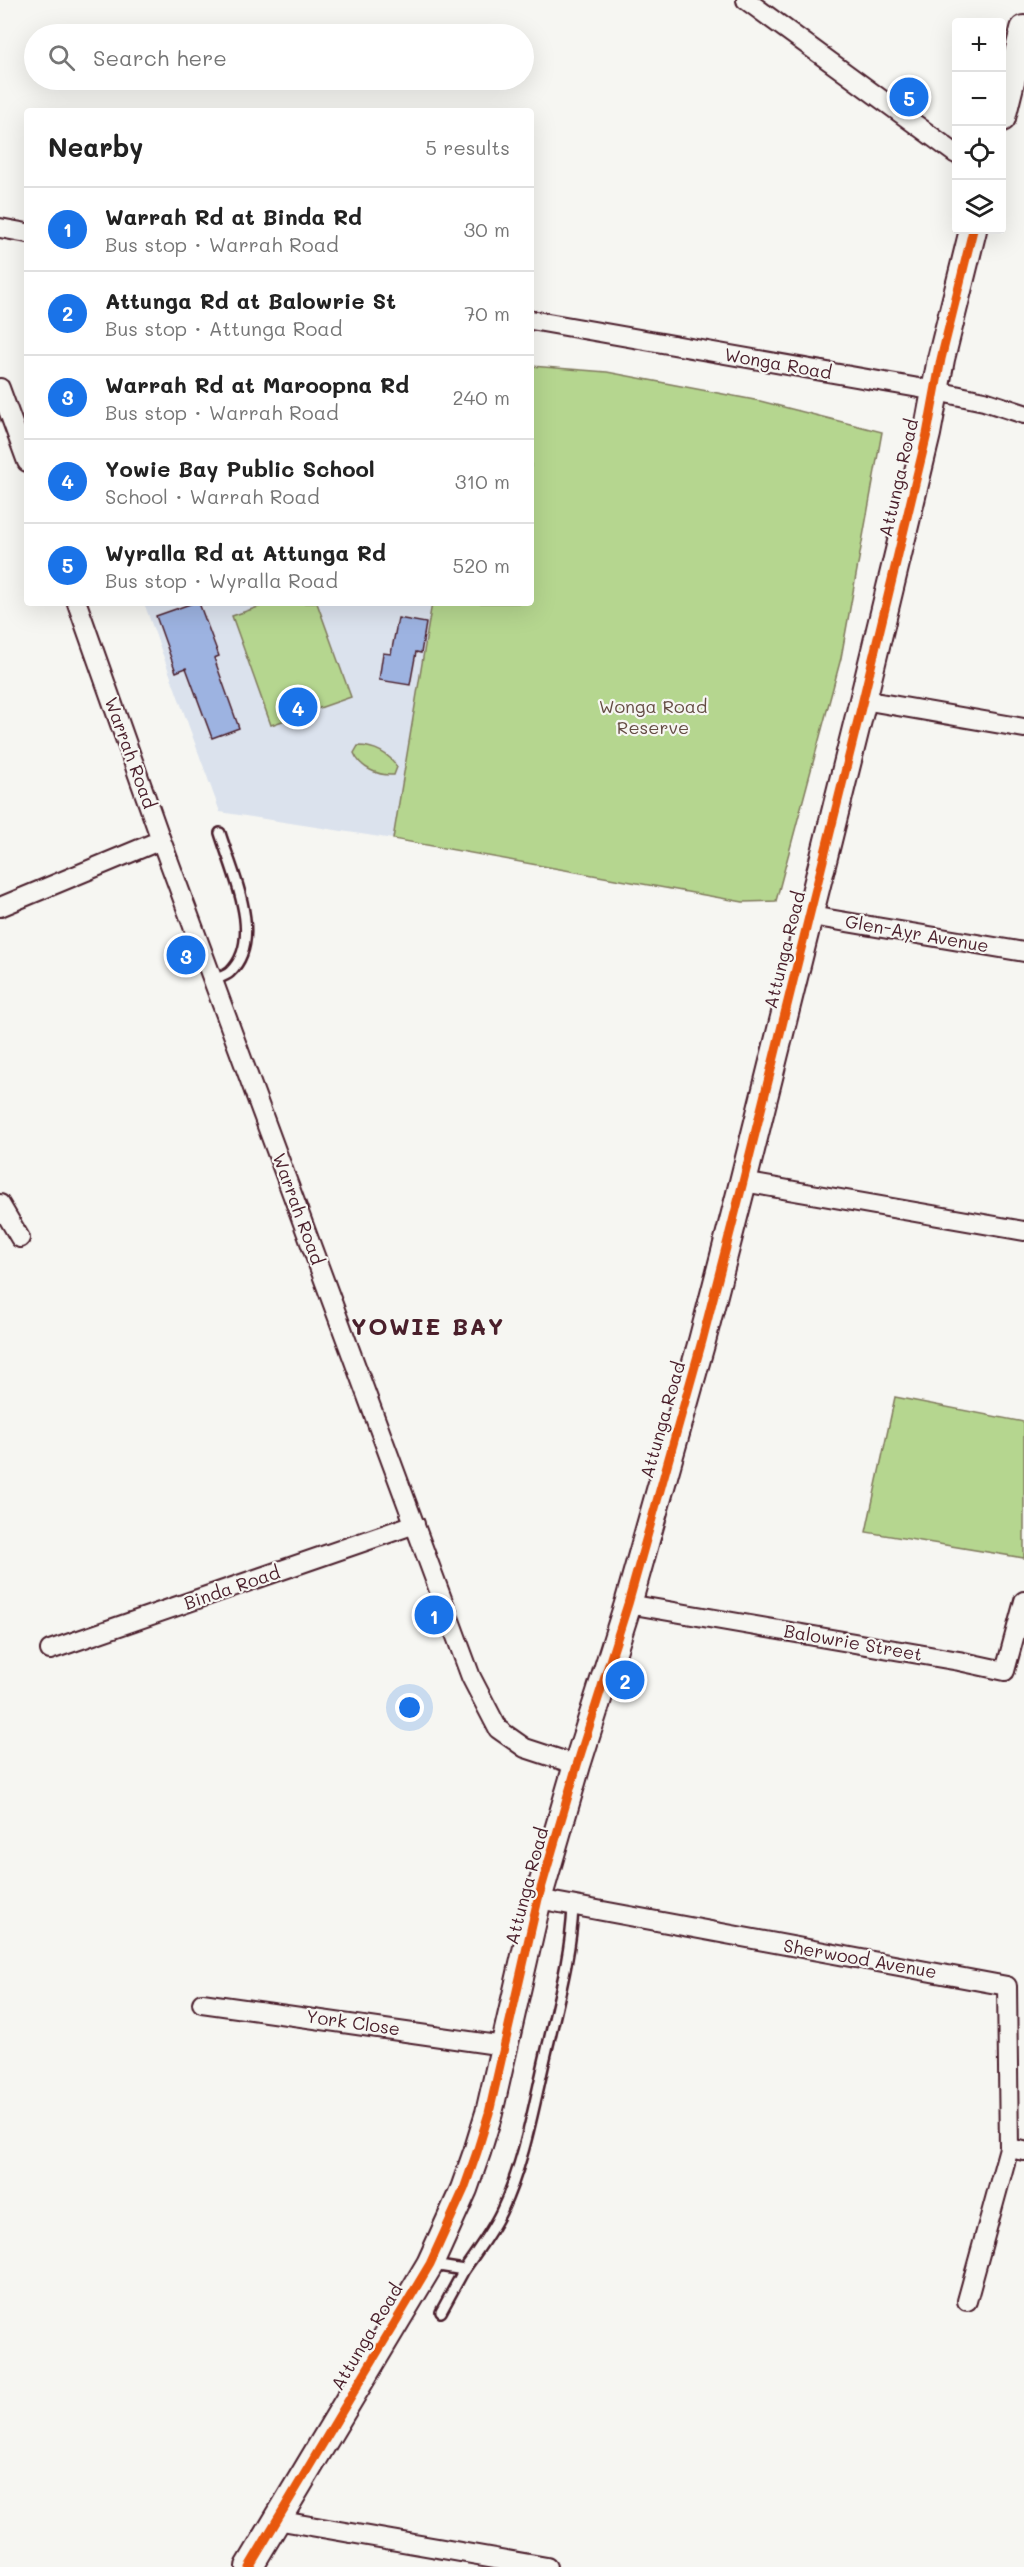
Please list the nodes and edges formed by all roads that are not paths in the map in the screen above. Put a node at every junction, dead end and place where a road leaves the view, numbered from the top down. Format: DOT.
graph roads {
  1 [pos="746,0"];
  2 [pos="1024,29"];
  3 [pos="1018,78"];
  4 [pos="1006,108"];
  5 [pos="952,150"];
  6 [pos="0,228"];
  7 [pos="24,232"];
  8 [pos="972,234"];
  9 [pos="534,321"];
  10 [pos="0,388"];
  11 [pos="936,391"];
  12 [pos="1024,414"];
  13 [pos="24,454"];
  14 [pos="78,606"];
  15 [pos="863,700"];
  16 [pos="1024,728"];
  17 [pos="220,833"];
  18 [pos="161,840"];
  19 [pos="0,907"];
  20 [pos="811,916"];
  21 [pos="1024,952"];
  22 [pos="213,980"];
  23 [pos="743,1182"];
  24 [pos="0,1204"];
  25 [pos="1024,1231"];
  26 [pos="20,1238"];
  27 [pos="415,1524"];
  28 [pos="1024,1601"];
  29 [pos="628,1604"];
  30 [pos="50,1650"];
  31 [pos="577,1765"];
  32 [pos="538,1899"];
  33 [pos="573,1907"];
  34 [pos="202,2003"];
  35 [pos="504,2046"];
  36 [pos="1017,2150"];
  37 [pos="430,2264"];
  38 [pos="464,2270"];
  39 [pos="967,2301"];
  40 [pos="441,2312"];
  41 [pos="276,2520"];
  42 [pos="249,2567"];
  43 [pos="547,2567"];
  1 -- 5 [label="street"];
  2 -- 3 [label="street"];
  3 -- 4 [label="street"];
  6 -- 7 [label="street"];
  8 -- 11 [label="street, Attunga Road"];
  9 -- 11 [label="street, Wonga Road"];
  10 -- 13 [label="street"];
  11 -- 12 [label="street, Wonga Road"];
  11 -- 15 [label="street, Attunga Road"];
  14 -- 18 [label="street, Warrah Road"];
  15 -- 16 [label="street"];
  15 -- 20 [label="street, Attunga Road"];
  17 -- 22 [label="lane"];
  18 -- 19 [label="street"];
  18 -- 22 [label="street, Warrah Road"];
  20 -- 21 [label="street, Glen-Ayr Avenue"];
  20 -- 23 [label="street, Attunga Road"];
  22 -- 27 [label="street, Warrah Road"];
  23 -- 25 [label="street"];
  23 -- 29 [label="street, Attunga Road"];
  24 -- 26 [label="street"];
  27 -- 30 [label="street, Binda Road"];
  27 -- 31 [label="street, Warrah Road"];
  28 -- 29 [label="street, Balowrie Street"];
  29 -- 31 [label="street, Attunga Road"];
  31 -- 32 [label="street, Attunga Road"];
  32 -- 33 [label="street, Sherwood Avenue"];
  32 -- 35 [label="street, Attunga Road"];
  33 -- 36 [label="street, Sherwood Avenue"];
  33 -- 38 [label="lane"];
  34 -- 35 [label="street, York Close"];
  35 -- 37 [label="street, Attunga Road"];
  36 -- 39 [label="street"];
  37 -- 38 [label="lane"];
  37 -- 41 [label="street, Attunga Road"];
  38 -- 40 [label="lane"];
  41 -- 42 [label="street, Attunga Road"];
  41 -- 43 [label="street"];
}
